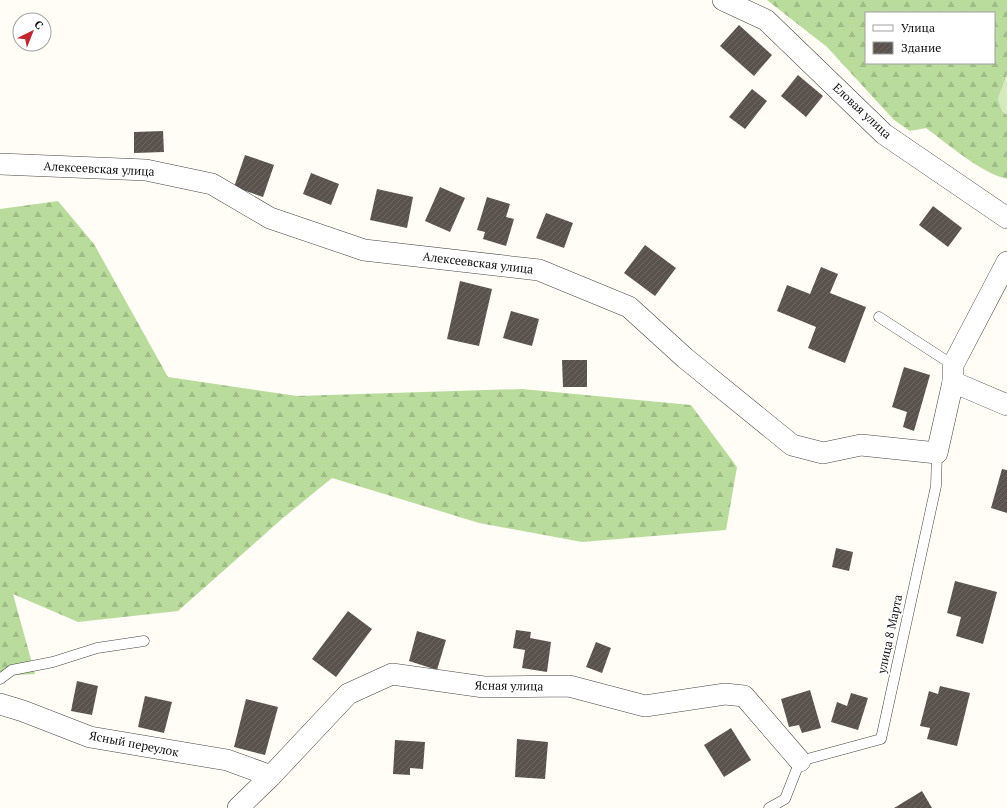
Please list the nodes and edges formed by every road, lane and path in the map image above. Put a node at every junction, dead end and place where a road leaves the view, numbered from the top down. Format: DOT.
graph roads {
  1 [pos="723,0"];
  2 [pos="0,164"];
  3 [pos="1007,218"];
  4 [pos="1007,262"];
  5 [pos="879,317"];
  6 [pos="953,373"];
  7 [pos="1007,405"];
  8 [pos="937,453"];
  9 [pos="144,641"];
  10 [pos="0,679"];
  11 [pos="0,704"];
  12 [pos="800,761"];
  13 [pos="271,776"];
  14 [pos="238,808"];
  15 [pos="769,808"];
  1 -- 3 [label="street, Еловая улица"];
  2 -- 8 [label="street, Алексеевская улица"];
  4 -- 6 [label="street"];
  5 -- 6 [label="lane"];
  6 -- 7 [label="street"];
  6 -- 8 [label="street"];
  8 -- 12 [label="lane, улица 8 Марта"];
  9 -- 10 [label="lane"];
  11 -- 13 [label="street, Ясный переулок"];
  12 -- 13 [label="street, Ясная улица"];
  12 -- 15 [label="lane"];
  13 -- 14 [label="street, Ясная улица"];
}
